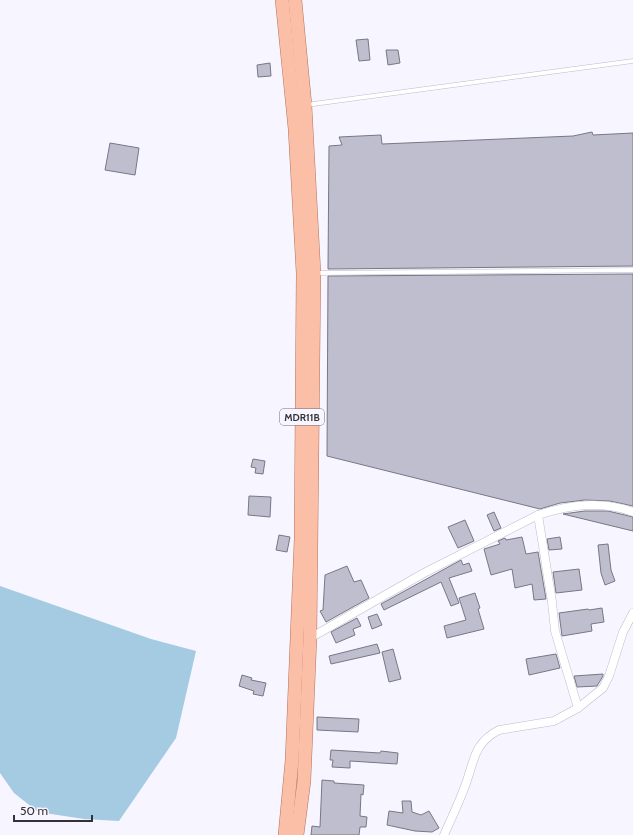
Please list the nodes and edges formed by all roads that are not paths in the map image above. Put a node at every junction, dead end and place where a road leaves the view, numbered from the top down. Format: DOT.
graph roads {
  1 [pos="282,0"];
  2 [pos="295,0"];
  3 [pos="633,61"];
  4 [pos="306,105"];
  5 [pos="633,270"];
  6 [pos="314,273"];
  7 [pos="633,512"];
  8 [pos="538,516"];
  9 [pos="633,613"];
  10 [pos="306,644"];
  11 [pos="578,708"];
  12 [pos="285,835"];
  13 [pos="298,835"];
  14 [pos="444,835"];
  1 -- 10 [label="main road, MDR11B"];
  2 -- 4 [label="main road, MDR11B"];
  3 -- 4 [label="lane"];
  4 -- 6 [label="main road, MDR11B"];
  5 -- 6 [label="lane"];
  6 -- 10 [label="main road, MDR11B"];
  7 -- 8 [label="street"];
  8 -- 10 [label="street"];
  8 -- 11 [label="street"];
  9 -- 11 [label="street"];
  10 -- 12 [label="main road, MDR11B"];
  10 -- 13 [label="main road, MDR11B"];
  11 -- 14 [label="street"];
}
